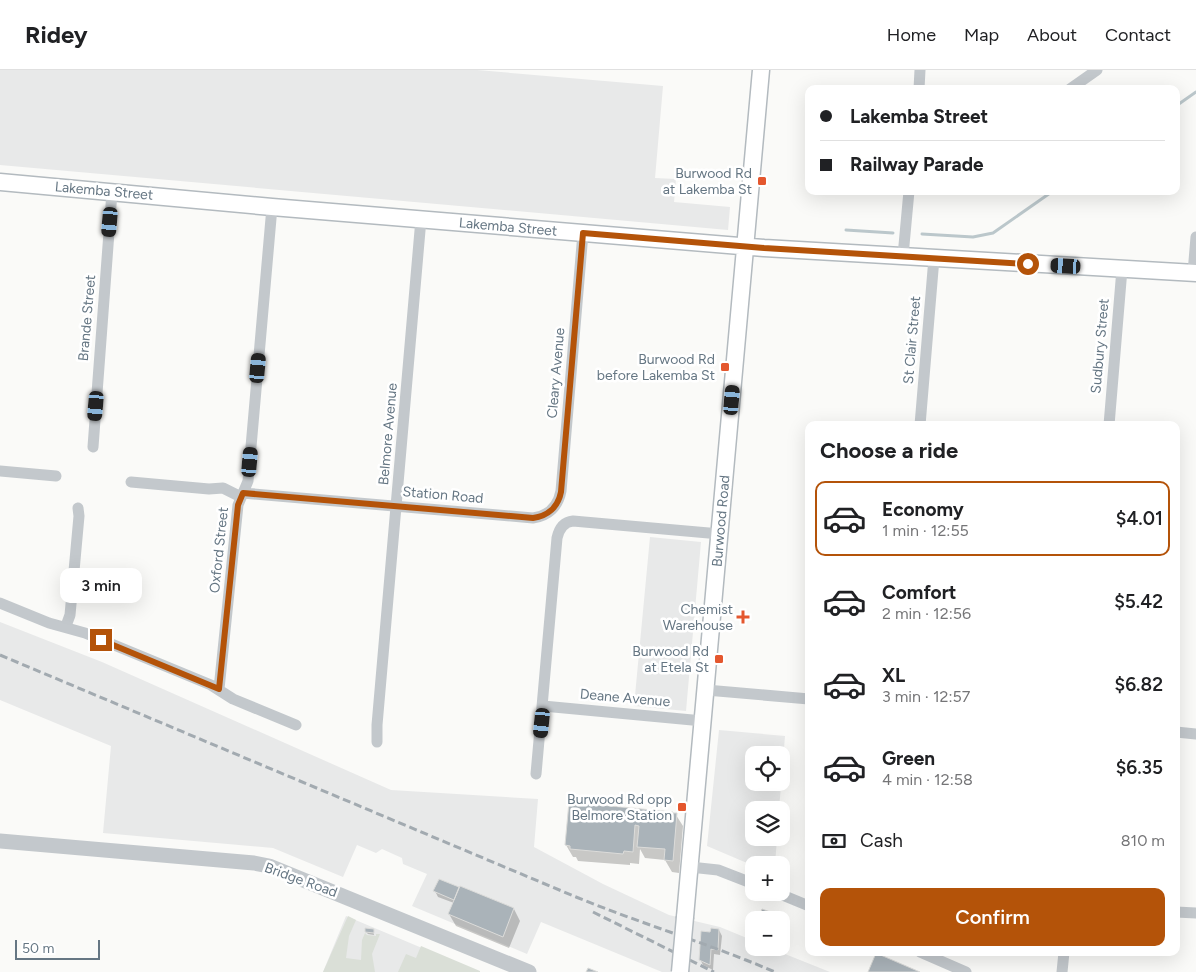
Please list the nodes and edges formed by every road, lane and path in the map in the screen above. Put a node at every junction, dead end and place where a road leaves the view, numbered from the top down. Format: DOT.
graph roads {
  1 [pos="761,70"];
  2 [pos="920,70"];
  3 [pos="1097,70"];
  4 [pos="919,85"];
  5 [pos="1076,85"];
  6 [pos="0,182"];
  7 [pos="112,192"];
  8 [pos="909,195"];
  9 [pos="272,207"];
  10 [pos="421,219"];
  11 [pos="583,233"];
  12 [pos="1196,238"];
  13 [pos="745,247"];
  14 [pos="903,256"];
  15 [pos="934,258"];
  16 [pos="1122,269"];
  17 [pos="1195,273"];
  18 [pos="920,421"];
  19 [pos="1109,421"];
  20 [pos="93,447"];
  21 [pos="0,471"];
  22 [pos="56,476"];
  23 [pos="131,482"];
  24 [pos="242,495"];
  25 [pos="397,506"];
  26 [pos="78,508"];
  27 [pos="550,512"];
  28 [pos="720,534"];
  29 [pos="0,603"];
  30 [pos="66,626"];
  31 [pos="219,689"];
  32 [pos="706,690"];
  33 [pos="805,699"];
  34 [pos="543,706"];
  35 [pos="703,720"];
  36 [pos="296,725"];
  37 [pos="1180,732"];
  38 [pos="1196,734"];
  39 [pos="377,742"];
  40 [pos="536,774"];
  41 [pos="0,841"];
  42 [pos="690,867"];
  43 [pos="745,880"];
  44 [pos="790,898"];
  45 [pos="805,904"];
  46 [pos="1180,912"];
  47 [pos="1196,913"];
  48 [pos="929,956"];
  49 [pos="1064,956"];
  50 [pos="529,972"];
  51 [pos="680,972"];
  52 [pos="966,972"];
  53 [pos="1062,972"];
  1 -- 13 [label="main road, Burwood Road"];
  2 -- 4 [label="street"];
  3 -- 5 [label="street"];
  6 -- 7 [label="main road, Lakemba Street"];
  7 -- 9 [label="main road, Lakemba Street"];
  7 -- 20 [label="street, Brande Street"];
  8 -- 14 [label="street"];
  9 -- 10 [label="main road, Lakemba Street"];
  9 -- 24 [label="street, Oxford Street"];
  10 -- 11 [label="main road, Lakemba Street"];
  10 -- 25 [label="street, Belmore Avenue"];
  11 -- 13 [label="main road, Lakemba Street"];
  11 -- 27 [label="street, Cleary Avenue"];
  12 -- 17 [label="street"];
  13 -- 14 [label="main road, Lakemba Street"];
  13 -- 28 [label="main road, Burwood Road"];
  14 -- 15 [label="main road, Lakemba Street"];
  15 -- 16 [label="main road, Lakemba Street"];
  15 -- 18 [label="street, St Clair Street"];
  16 -- 17 [label="main road, Lakemba Street"];
  16 -- 19 [label="street, Sudbury Street"];
  21 -- 22 [label="street"];
  23 -- 24 [label="street, Station Road"];
  24 -- 25 [label="street, Station Road"];
  24 -- 31 [label="street, Oxford Street"];
  25 -- 27 [label="street, Station Road"];
  25 -- 39 [label="street, Belmore Avenue"];
  26 -- 30 [label="street"];
  28 -- 32 [label="main road, Burwood Road"];
  28 -- 34 [label="street"];
  29 -- 30 [label="street"];
  30 -- 31 [label="street"];
  31 -- 36 [label="street"];
  32 -- 33 [label="street"];
  32 -- 35 [label="main road, Burwood Road"];
  34 -- 35 [label="street, Deane Avenue"];
  34 -- 40 [label="street"];
  35 -- 42 [label="main road, Burwood Road"];
  37 -- 38 [label="street"];
  41 -- 50 [label="street, Bridge Road"];
  42 -- 43 [label="street"];
  42 -- 51 [label="main road, Burwood Road, bridge"];
  44 -- 45 [label="street"];
  46 -- 47 [label="street"];
  48 -- 52 [label="street"];
  49 -- 53 [label="street"];
}
